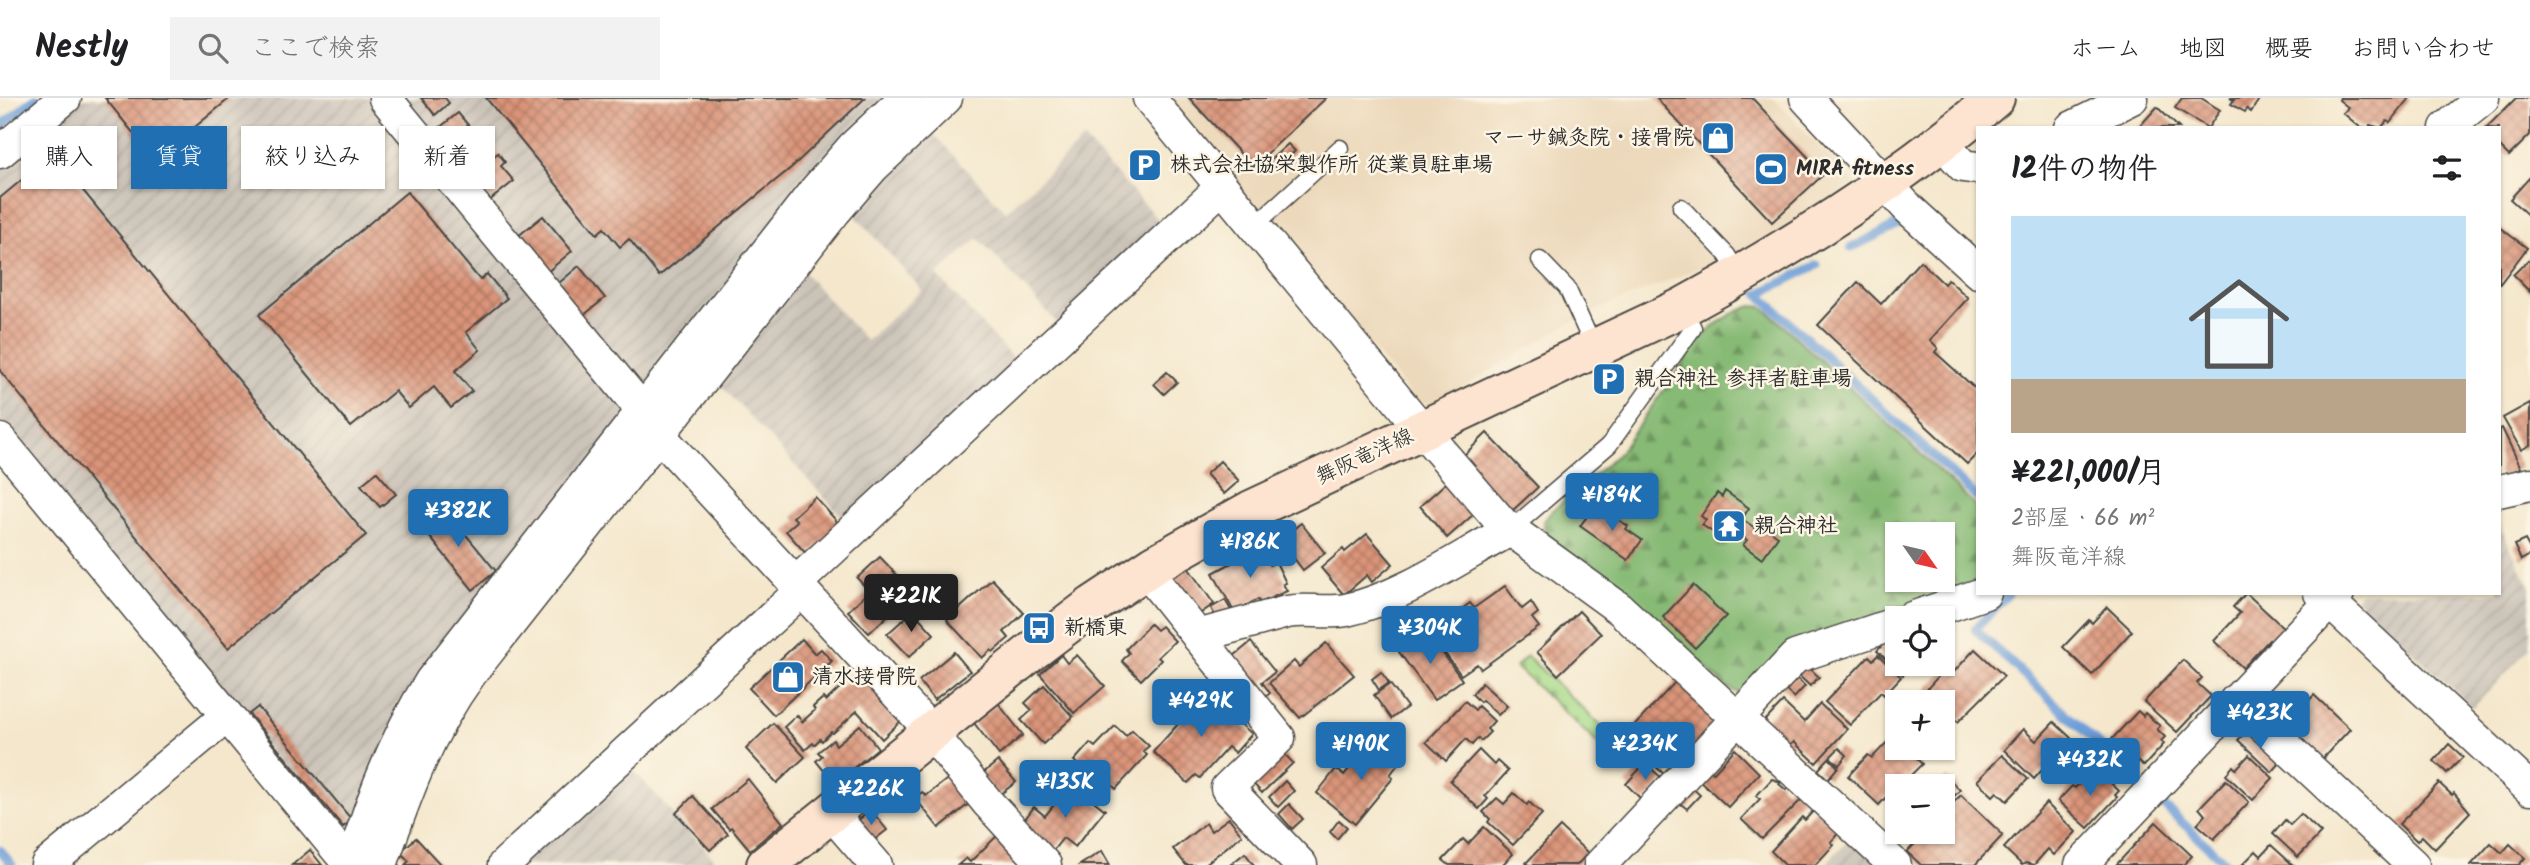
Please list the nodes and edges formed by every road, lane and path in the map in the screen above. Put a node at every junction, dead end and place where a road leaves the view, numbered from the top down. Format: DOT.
graph roads {
  1 [pos="65,98"];
  2 [pos="385,98"];
  3 [pos="905,98"];
  4 [pos="946,98"];
  5 [pos="1149,98"];
  6 [pos="1806,98"];
  7 [pos="1995,98"];
  8 [pos="2132,98"];
  9 [pos="2483,98"];
  10 [pos="2075,126"];
  11 [pos="2448,126"];
  12 [pos="1941,141"];
  13 [pos="1340,148"];
  14 [pos="0,152"];
  15 [pos="1976,168"];
  16 [pos="1885,183"];
  17 [pos="1222,187"];
  18 [pos="1681,207"];
  19 [pos="1254,226"];
  20 [pos="1540,260"];
  21 [pos="1976,270"];
  22 [pos="1739,276"];
  23 [pos="1683,307"];
  24 [pos="1594,348"];
  25 [pos="650,422"];
  26 [pos="1422,430"];
  27 [pos="0,440"];
  28 [pos="2530,484"];
  29 [pos="2501,491"];
  30 [pos="1510,530"];
  31 [pos="1147,569"];
  32 [pos="799,587"];
  33 [pos="1979,595"];
  34 [pos="2329,596"];
  35 [pos="1947,606"];
  36 [pos="1885,627"];
  37 [pos="1199,638"];
  38 [pos="2236,700"];
  39 [pos="227,716"];
  40 [pos="1738,718"];
  41 [pos="931,732"];
  42 [pos="2530,789"];
  43 [pos="831,813"];
  44 [pos="780,861"];
  45 [pos="47,865"];
  46 [pos="351,865"];
  47 [pos="382,865"];
  48 [pos="504,865"];
  49 [pos="876,865"];
  50 [pos="1045,865"];
  51 [pos="1301,865"];
  52 [pos="1600,865"];
  53 [pos="1895,865"];
  54 [pos="2081,865"];
  55 [pos="2413,865"];
  1 -- 14 [label="street"];
  2 -- 25 [label="street"];
  3 -- 25 [label="street"];
  4 -- 25 [label="street"];
  5 -- 17 [label="street"];
  6 -- 16 [label="street"];
  7 -- 12 [label="main road, 舞阪竜洋線"];
  8 -- 10 [label="street"];
  9 -- 11 [label="street"];
  12 -- 15 [label="street"];
  12 -- 16 [label="main road, 舞阪竜洋線"];
  13 -- 19 [label="lane"];
  16 -- 21 [label="street"];
  16 -- 22 [label="main road, 舞阪竜洋線"];
  17 -- 19 [label="street"];
  17 -- 32 [label="street"];
  18 -- 22 [label="lane"];
  19 -- 26 [label="street"];
  20 -- 24 [label="lane"];
  22 -- 23 [label="main road, 舞阪竜洋線"];
  23 -- 24 [label="main road, 舞阪竜洋線"];
  23 -- 30 [label="lane"];
  24 -- 26 [label="main road, 舞阪竜洋線"];
  25 -- 32 [label="street"];
  25 -- 46 [label="street"];
  25 -- 47 [label="street"];
  26 -- 30 [label="street"];
  26 -- 31 [label="main road, 舞阪竜洋線"];
  27 -- 39 [label="street"];
  28 -- 29 [label="street"];
  30 -- 37 [label="street"];
  30 -- 40 [label="street"];
  31 -- 37 [label="street"];
  31 -- 41 [label="main road, 舞阪竜洋線"];
  32 -- 41 [label="street"];
  32 -- 48 [label="street"];
  33 -- 35 [label="street"];
  34 -- 38 [label="street"];
  34 -- 42 [label="street"];
  36 -- 40 [label="street"];
  37 -- 51 [label="street"];
  38 -- 54 [label="street"];
  38 -- 55 [label="street"];
  39 -- 45 [label="street"];
  39 -- 46 [label="street"];
  40 -- 52 [label="street"];
  40 -- 53 [label="street"];
  41 -- 43 [label="main road, 舞阪竜洋線"];
  41 -- 50 [label="street"];
  43 -- 44 [label="main road, 舞阪竜洋線"];
  43 -- 49 [label="street"];
}
